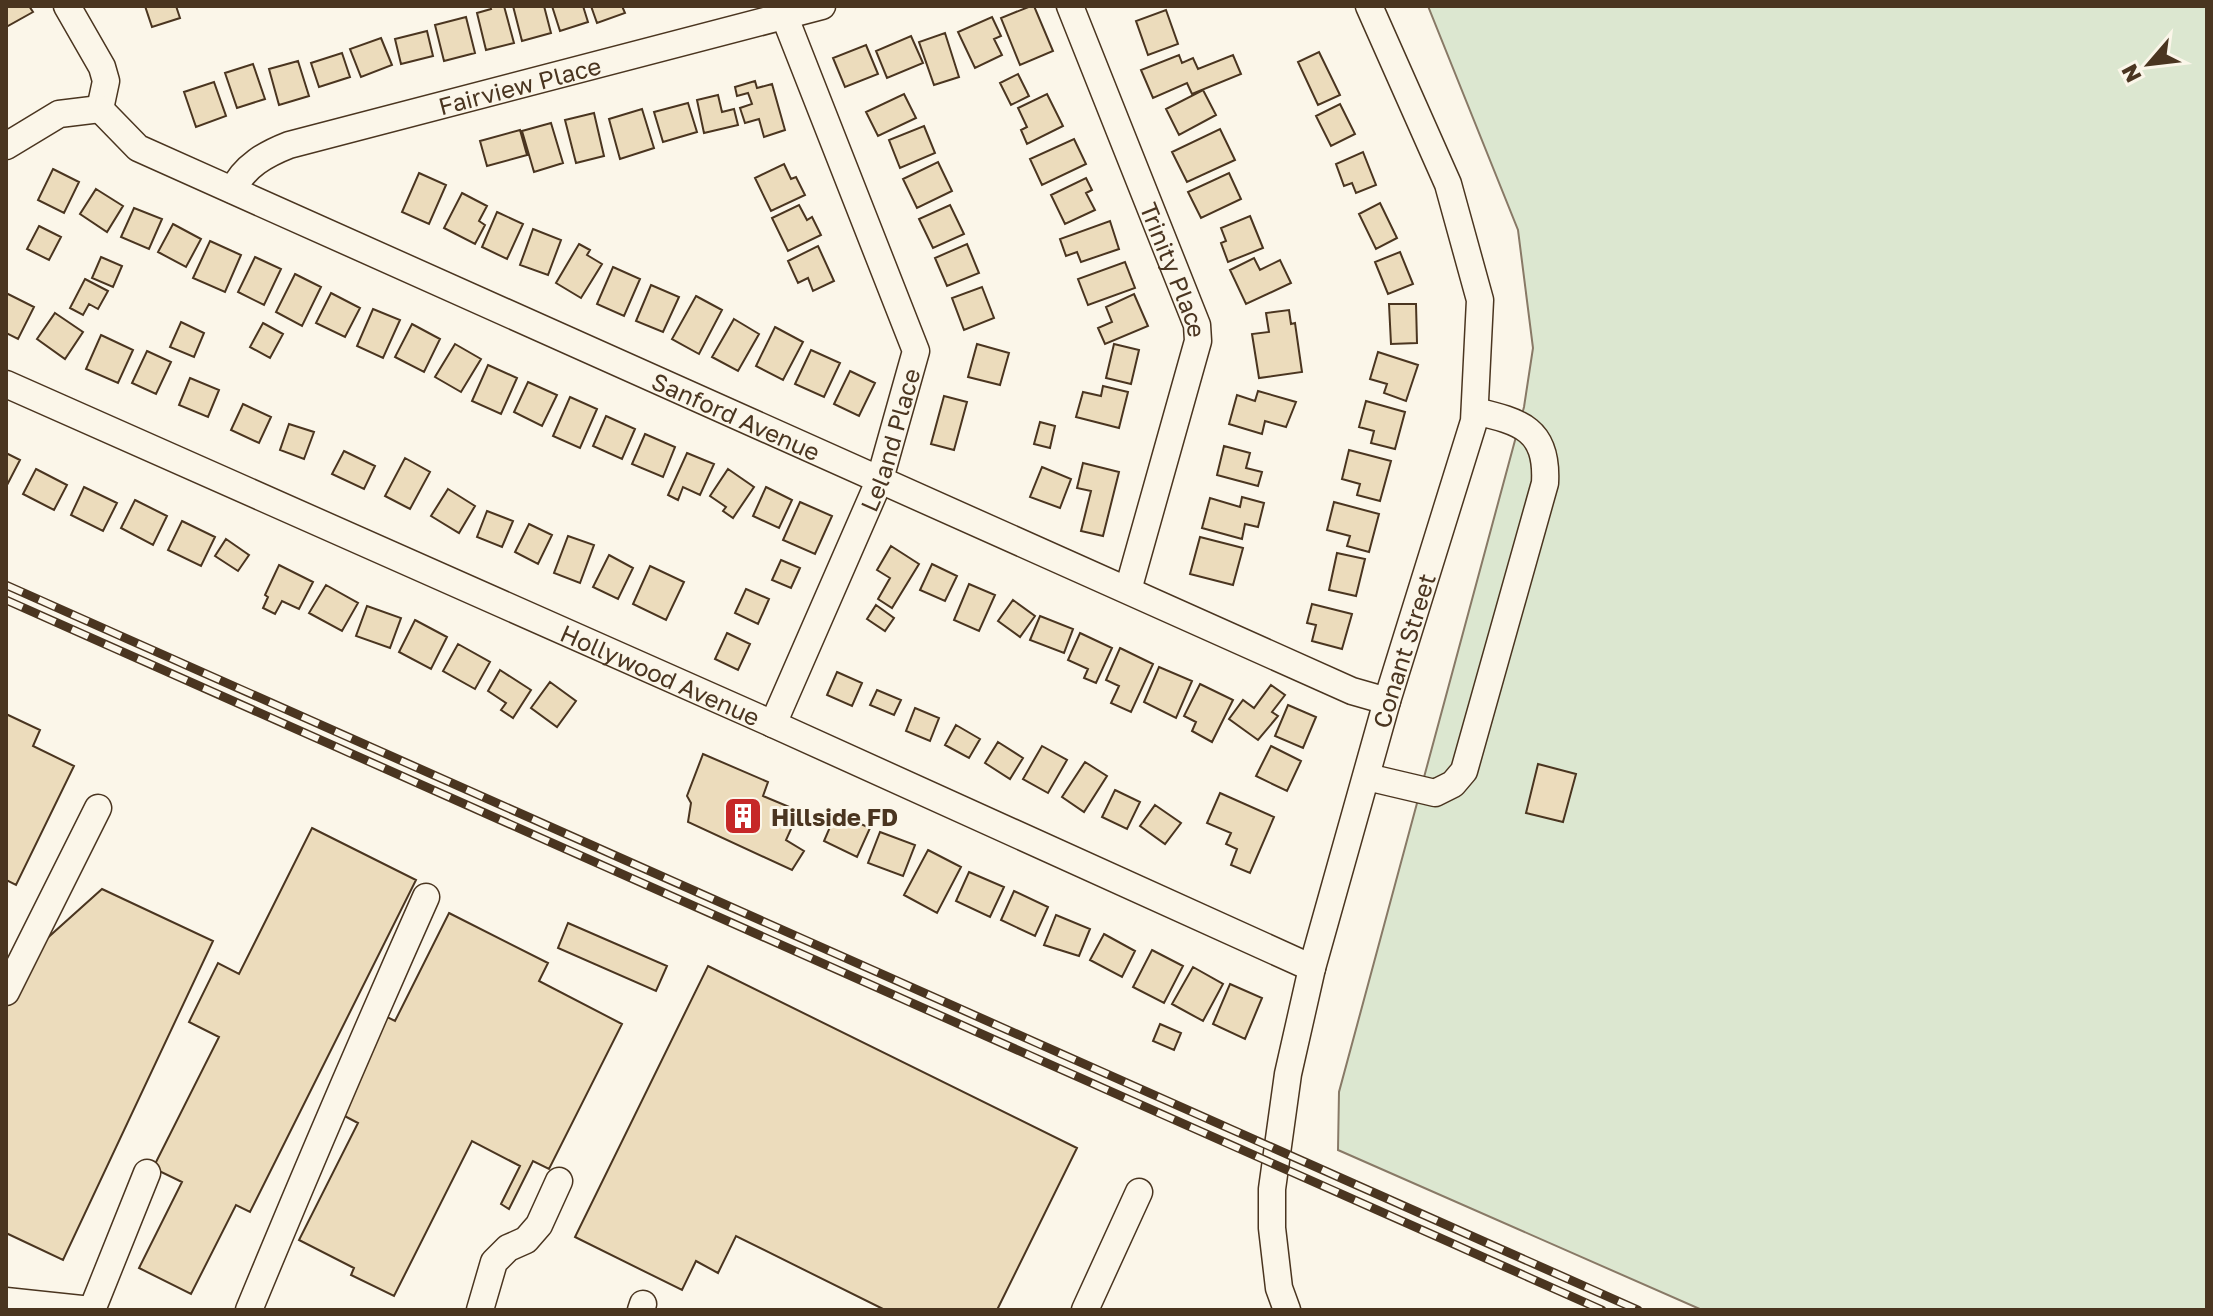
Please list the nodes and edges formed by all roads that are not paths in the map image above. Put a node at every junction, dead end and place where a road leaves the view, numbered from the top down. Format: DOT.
graph roads {
  1 [pos="67,6"];
  2 [pos="822,6"];
  3 [pos="1070,6"];
  4 [pos="1369,6"];
  5 [pos="784,15"];
  6 [pos="100,109"];
  7 [pos="6,146"];
  8 [pos="233,190"];
  9 [pos="6,384"];
  10 [pos="1475,411"];
  11 [pos="880,479"];
  12 [pos="1128,590"];
  13 [pos="1387,701"];
  14 [pos="773,724"];
  15 [pos="1367,777"];
  16 [pos="98,808"];
  17 [pos="426,897"];
  18 [pos="1312,968"];
  19 [pos="6,992"];
  20 [pos="147,1173"];
  21 [pos="559,1181"];
  22 [pos="1139,1192"];
  23 [pos="6,1301"];
  24 [pos="92,1310"];
  25 [pos="249,1310"];
  26 [pos="480,1310"];
  27 [pos="1085,1310"];
  28 [pos="1287,1310"];
  1 -- 6 [label="street"];
  2 -- 5 [label="street, Fairview Place"];
  3 -- 12 [label="street, Trinity Place"];
  4 -- 10 [label="street, Conant Street"];
  5 -- 8 [label="street, Fairview Place"];
  5 -- 11 [label="street, Leland Place"];
  6 -- 7 [label="street"];
  6 -- 8 [label="street, Sanford Avenue"];
  8 -- 11 [label="street, Sanford Avenue"];
  9 -- 14 [label="street, Hollywood Avenue"];
  10 -- 13 [label="street, Conant Street"];
  10 -- 15 [label="street"];
  11 -- 12 [label="street, Sanford Avenue"];
  11 -- 14 [label="street, Leland Place"];
  12 -- 13 [label="street, Sanford Avenue"];
  13 -- 15 [label="street, Conant Street"];
  14 -- 18 [label="street, Hollywood Avenue"];
  15 -- 18 [label="street, Conant Street"];
  16 -- 19 [label="street"];
  17 -- 25 [label="street"];
  18 -- 28 [label="street, Conant Street"];
  20 -- 24 [label="street"];
  21 -- 26 [label="street"];
  22 -- 27 [label="street"];
  23 -- 24 [label="street"];
}
